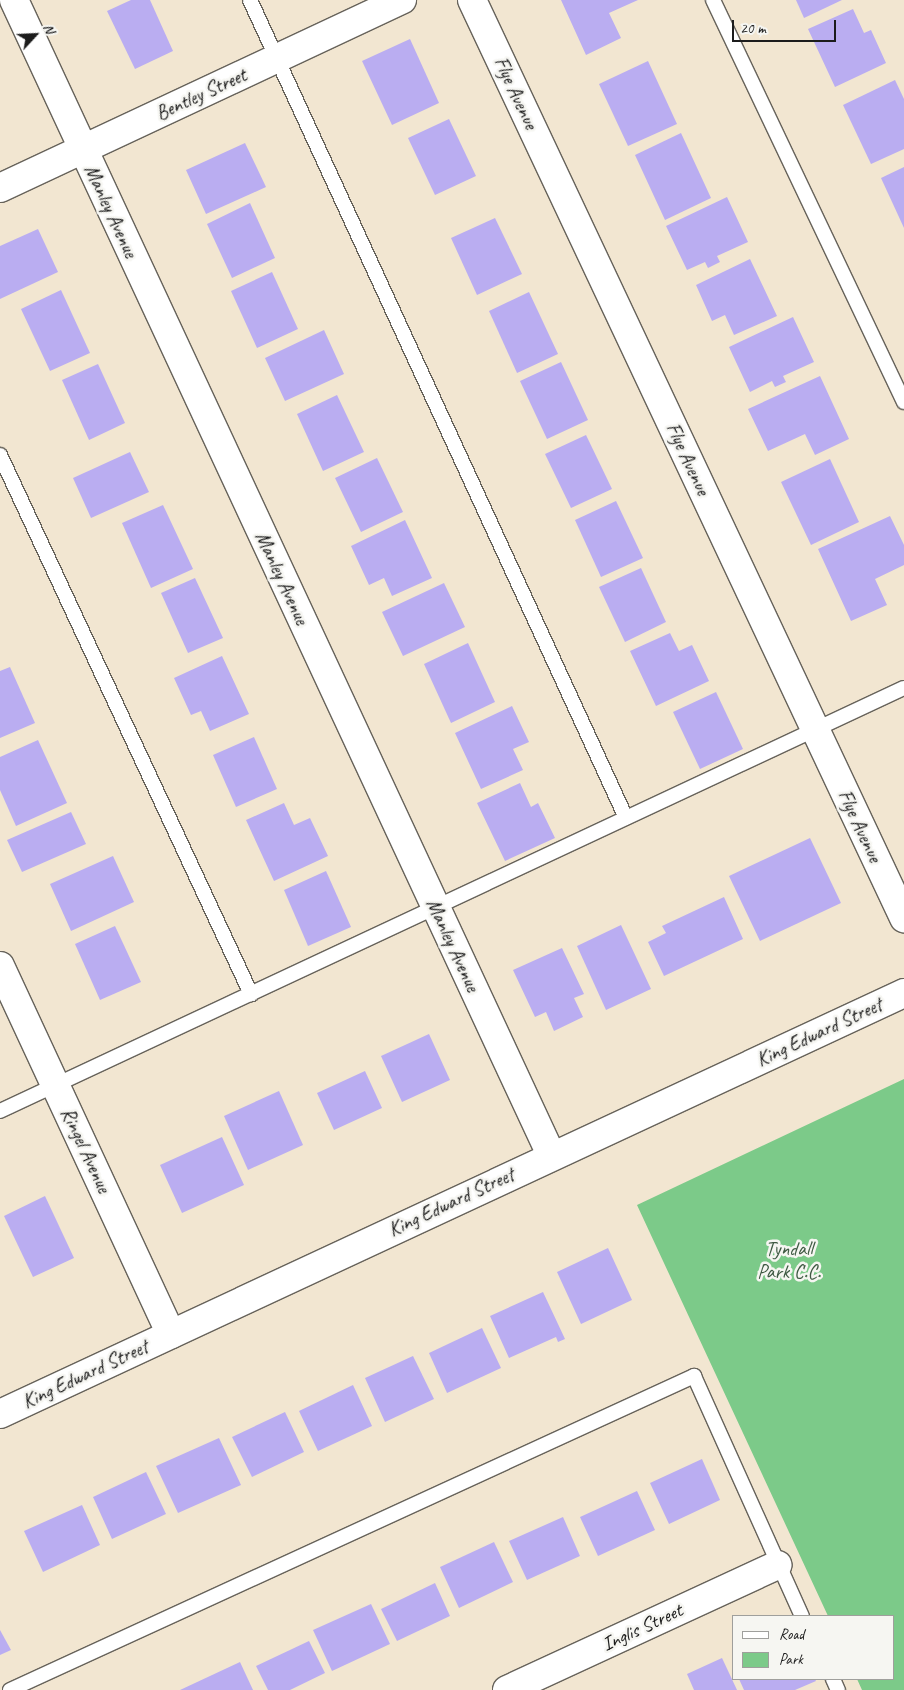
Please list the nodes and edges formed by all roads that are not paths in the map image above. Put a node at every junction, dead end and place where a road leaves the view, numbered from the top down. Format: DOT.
graph roads {
  1 [pos="14,0"];
  2 [pos="250,0"];
  3 [pos="402,0"];
  4 [pos="472,0"];
  5 [pos="713,0"];
  6 [pos="277,58"];
  7 [pos="82,149"];
  8 [pos="0,188"];
  9 [pos="904,402"];
  10 [pos="0,455"];
  11 [pos="904,688"];
  12 [pos="816,730"];
  13 [pos="626,818"];
  14 [pos="435,908"];
  15 [pos="904,918"];
  16 [pos="0,966"];
  17 [pos="904,993"];
  18 [pos="251,994"];
  19 [pos="55,1085"];
  20 [pos="0,1111"];
  21 [pos="551,1155"];
  22 [pos="171,1334"];
  23 [pos="0,1414"];
  24 [pos="777,1565"];
  25 [pos="802,1615"];
  26 [pos="10,1690"];
  27 [pos="507,1690"];
  1 -- 7 [label="street, Manley Avenue"];
  2 -- 6 [label="lane"];
  3 -- 6 [label="street, Bentley Street"];
  4 -- 12 [label="street, Flye Avenue"];
  5 -- 9 [label="lane"];
  6 -- 7 [label="street, Bentley Street"];
  6 -- 13 [label="lane"];
  7 -- 8 [label="street, Bentley Street"];
  7 -- 14 [label="street, Manley Avenue"];
  10 -- 18 [label="lane"];
  11 -- 12 [label="lane"];
  12 -- 13 [label="lane"];
  12 -- 15 [label="street, Flye Avenue"];
  13 -- 14 [label="lane"];
  14 -- 18 [label="lane"];
  14 -- 21 [label="street, Manley Avenue"];
  16 -- 19 [label="street, Ringel Avenue"];
  17 -- 21 [label="street, King Edward Street"];
  18 -- 19 [label="lane"];
  19 -- 20 [label="lane"];
  19 -- 22 [label="street, Ringel Avenue"];
  21 -- 22 [label="street, King Edward Street"];
  22 -- 23 [label="street, King Edward Street"];
  24 -- 25 [label="lane"];
  24 -- 26 [label="lane"];
  24 -- 27 [label="street, Inglis Street"];
}
